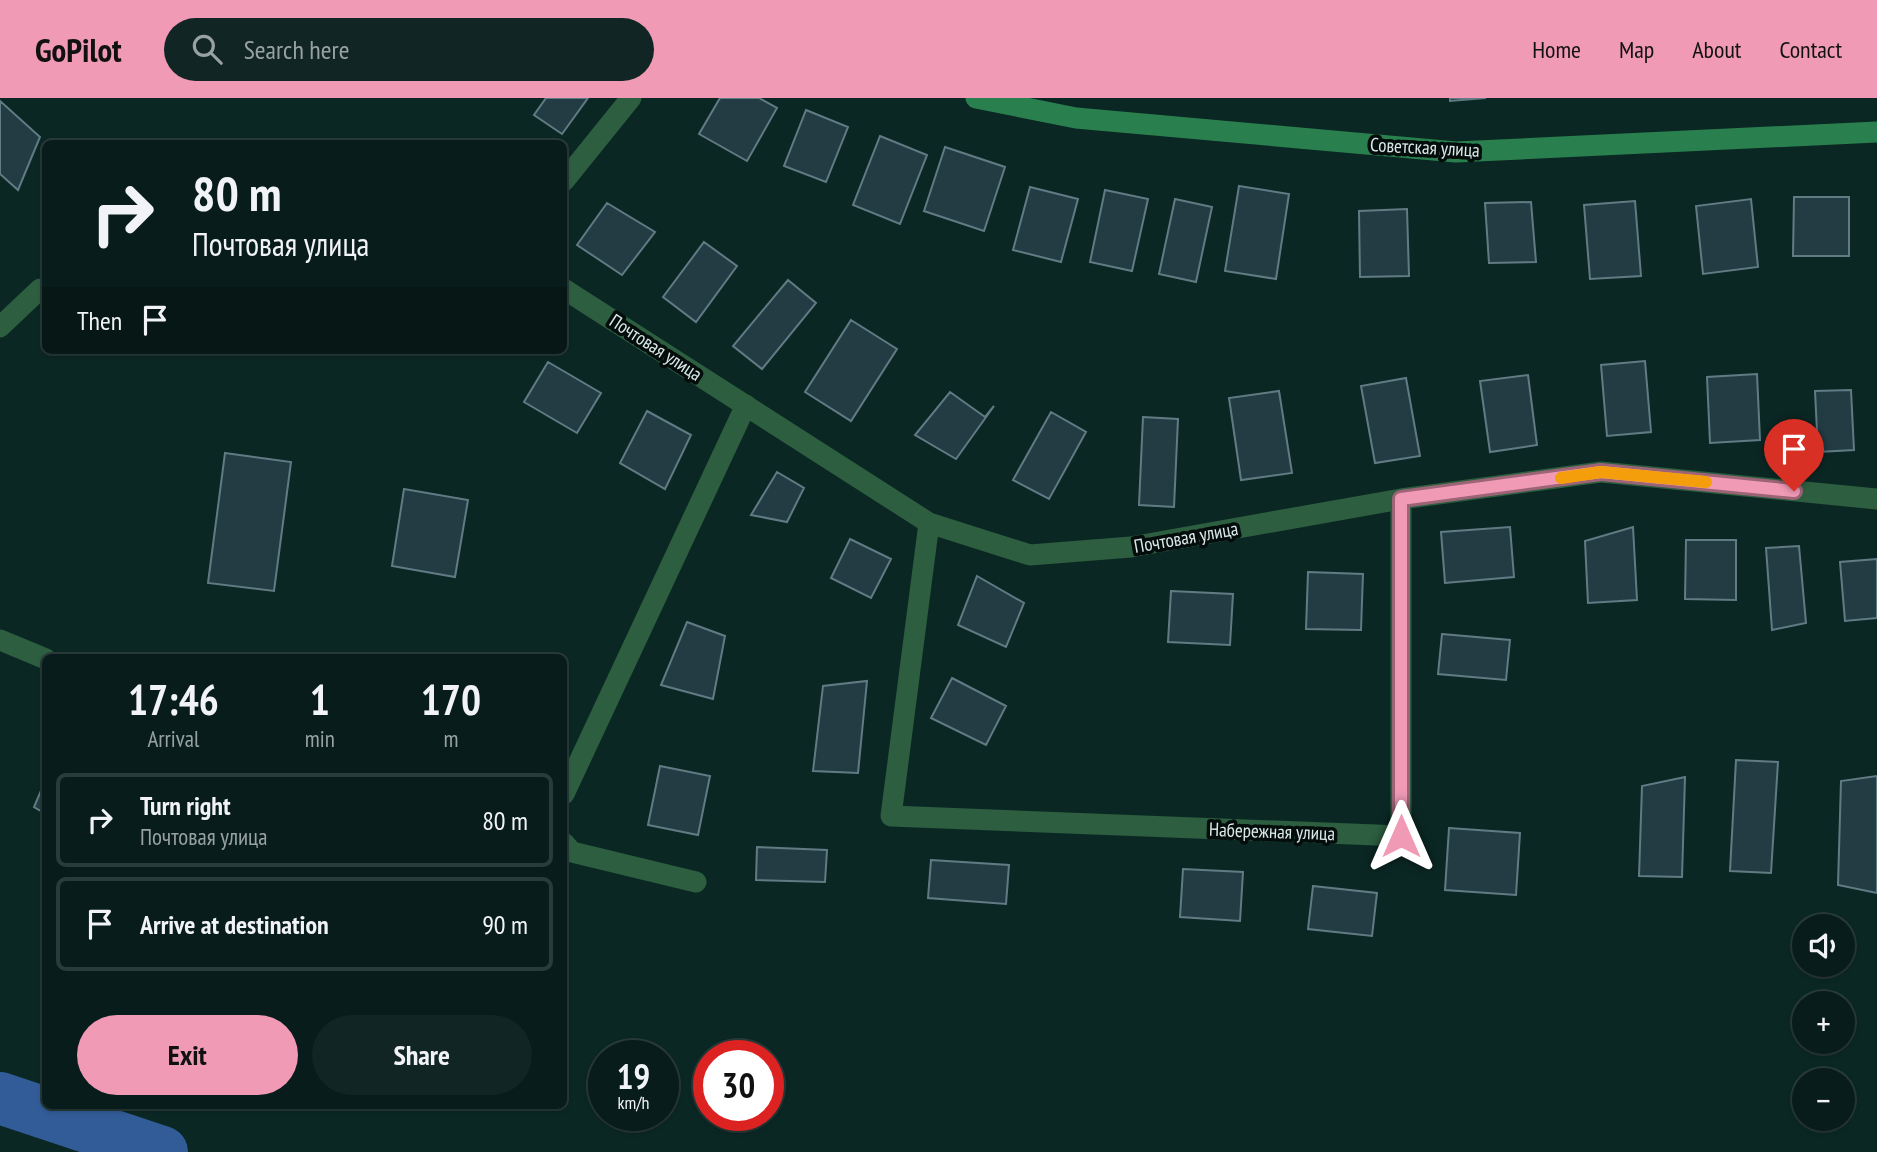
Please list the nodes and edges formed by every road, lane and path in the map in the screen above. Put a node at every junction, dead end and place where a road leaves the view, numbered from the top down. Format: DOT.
graph roads {
  1 [pos="631,98"];
  2 [pos="976,98"];
  3 [pos="1877,132"];
  4 [pos="567,177"];
  5 [pos="42,289"];
  6 [pos="567,291"];
  7 [pos="0,327"];
  8 [pos="746,405"];
  9 [pos="1401,499"];
  10 [pos="1877,499"];
  11 [pos="929,523"];
  12 [pos="0,640"];
  13 [pos="42,657"];
  14 [pos="567,788"];
  15 [pos="567,846"];
  16 [pos="696,881"];
  1 -- 4 [label="street"];
  2 -- 3 [label="street, Советская улица"];
  5 -- 7 [label="street"];
  6 -- 8 [label="street, Почтовая улица"];
  8 -- 11 [label="street, Почтовая улица"];
  8 -- 14 [label="street"];
  9 -- 10 [label="street, Почтовая улица"];
  9 -- 11 [label="street, Почтовая улица"];
  9 -- 11 [label="street, Набережная улица"];
  12 -- 13 [label="street"];
  15 -- 16 [label="street"];
}
